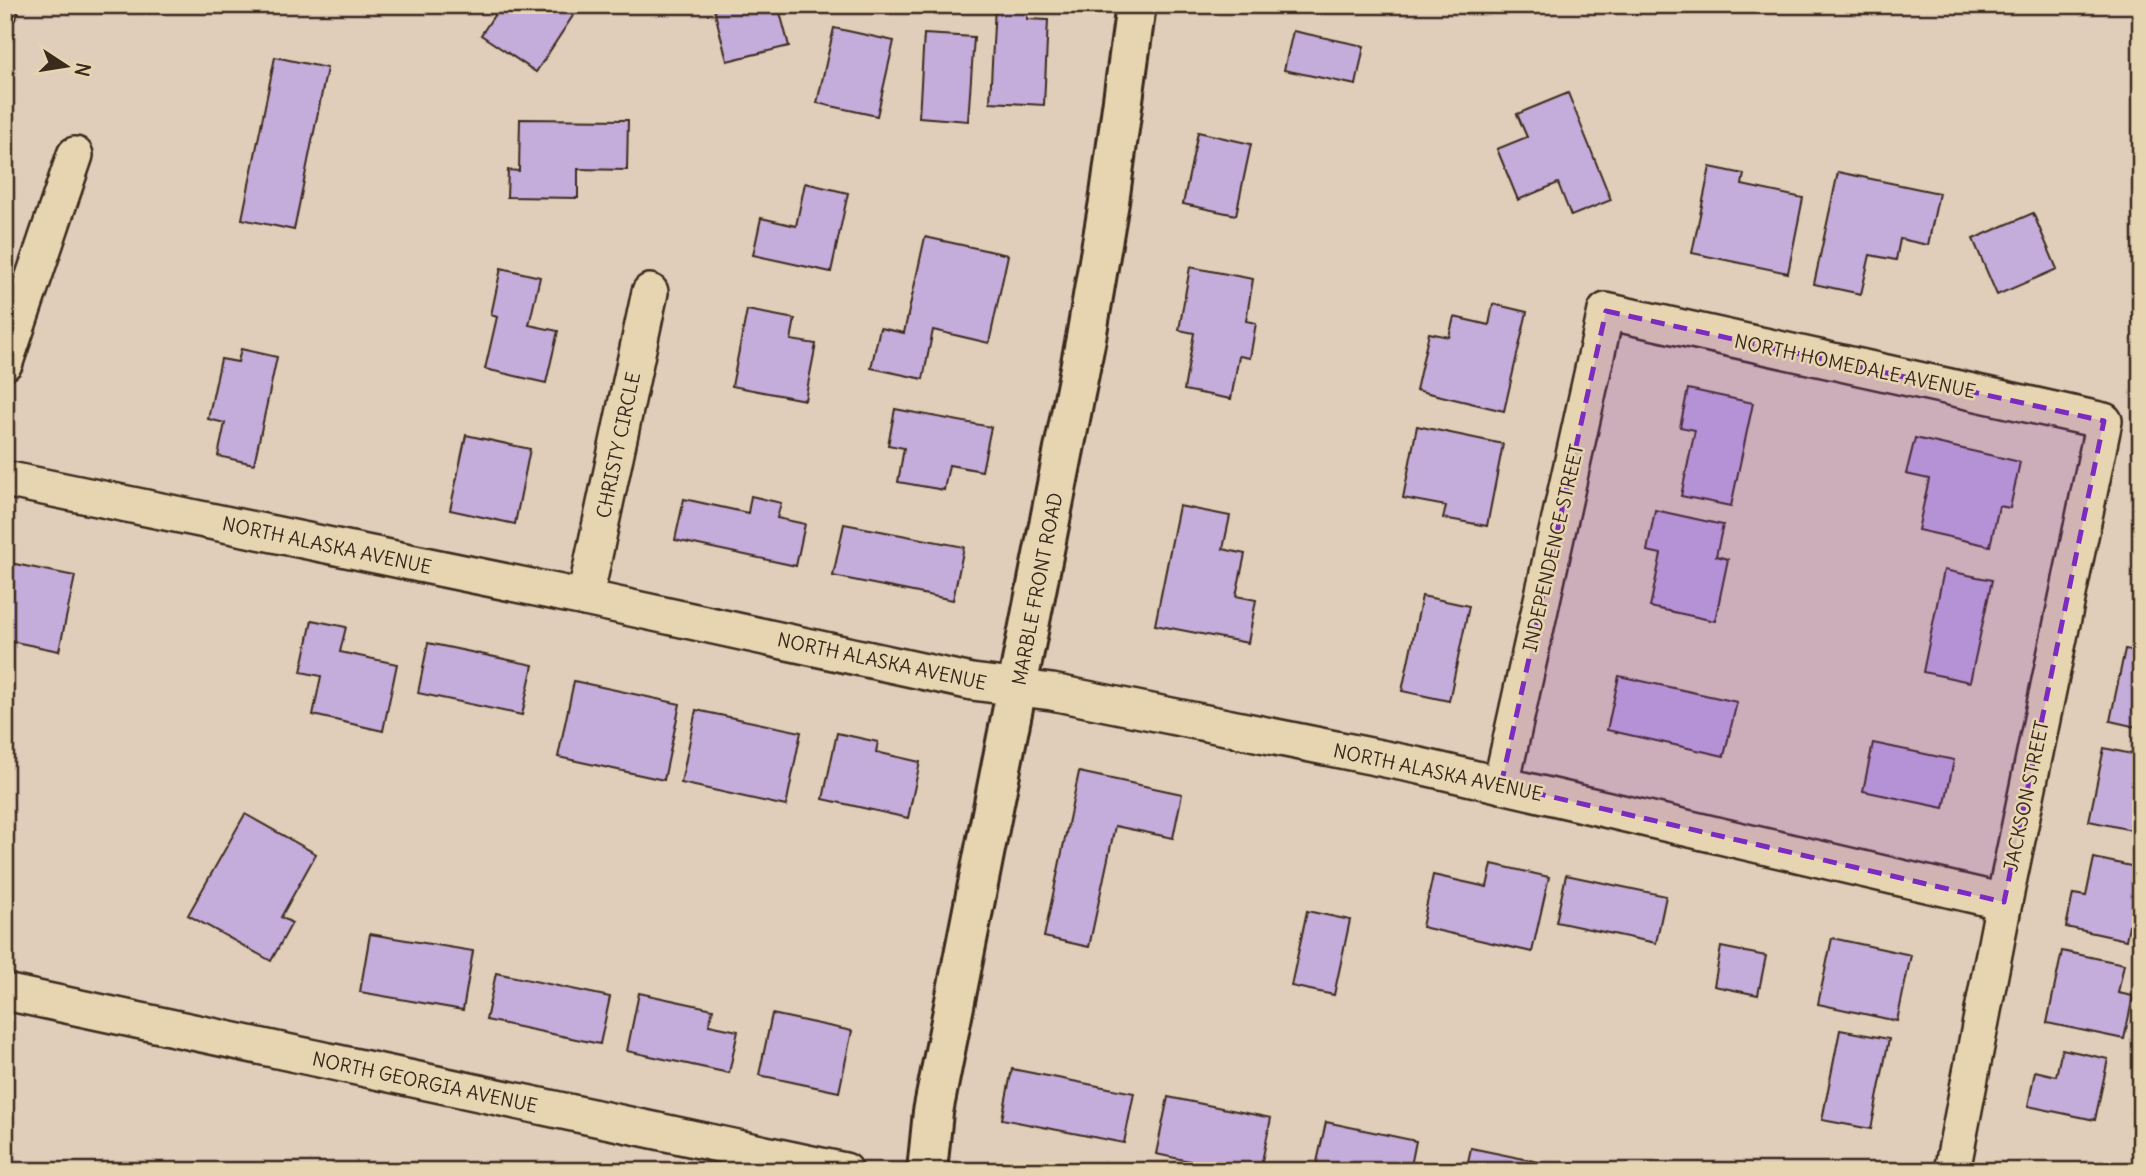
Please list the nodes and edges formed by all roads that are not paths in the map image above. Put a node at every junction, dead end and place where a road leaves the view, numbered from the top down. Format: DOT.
graph roads {
  1 [pos="1136,5"];
  2 [pos="75,155"];
  3 [pos="650,292"];
  4 [pos="1606,311"];
  5 [pos="5,362"];
  6 [pos="2104,421"];
  7 [pos="5,479"];
  8 [pos="585,598"];
  9 [pos="1017,688"];
  10 [pos="1500,785"];
  11 [pos="2004,902"];
  12 [pos="5,992"];
  13 [pos="845,1171"];
  14 [pos="927,1171"];
  15 [pos="1952,1171"];
  1 -- 9 [label="street, MARBLE FRONT ROAD"];
  2 -- 5 [label="street"];
  3 -- 8 [label="street, CHRISTY CIRCLE"];
  4 -- 6 [label="street, NORTH HOMEDALE AVENUE"];
  4 -- 10 [label="street, INDEPENDENCE STREET"];
  6 -- 11 [label="street, JACKSON STREET"];
  7 -- 8 [label="street, NORTH ALASKA AVENUE"];
  8 -- 9 [label="street, NORTH ALASKA AVENUE"];
  9 -- 10 [label="street, NORTH ALASKA AVENUE"];
  9 -- 14 [label="street, MARBLE FRONT ROAD"];
  10 -- 11 [label="street, NORTH ALASKA AVENUE"];
  11 -- 15 [label="street, JACKSON STREET"];
  12 -- 13 [label="street, NORTH GEORGIA AVENUE"];
}
